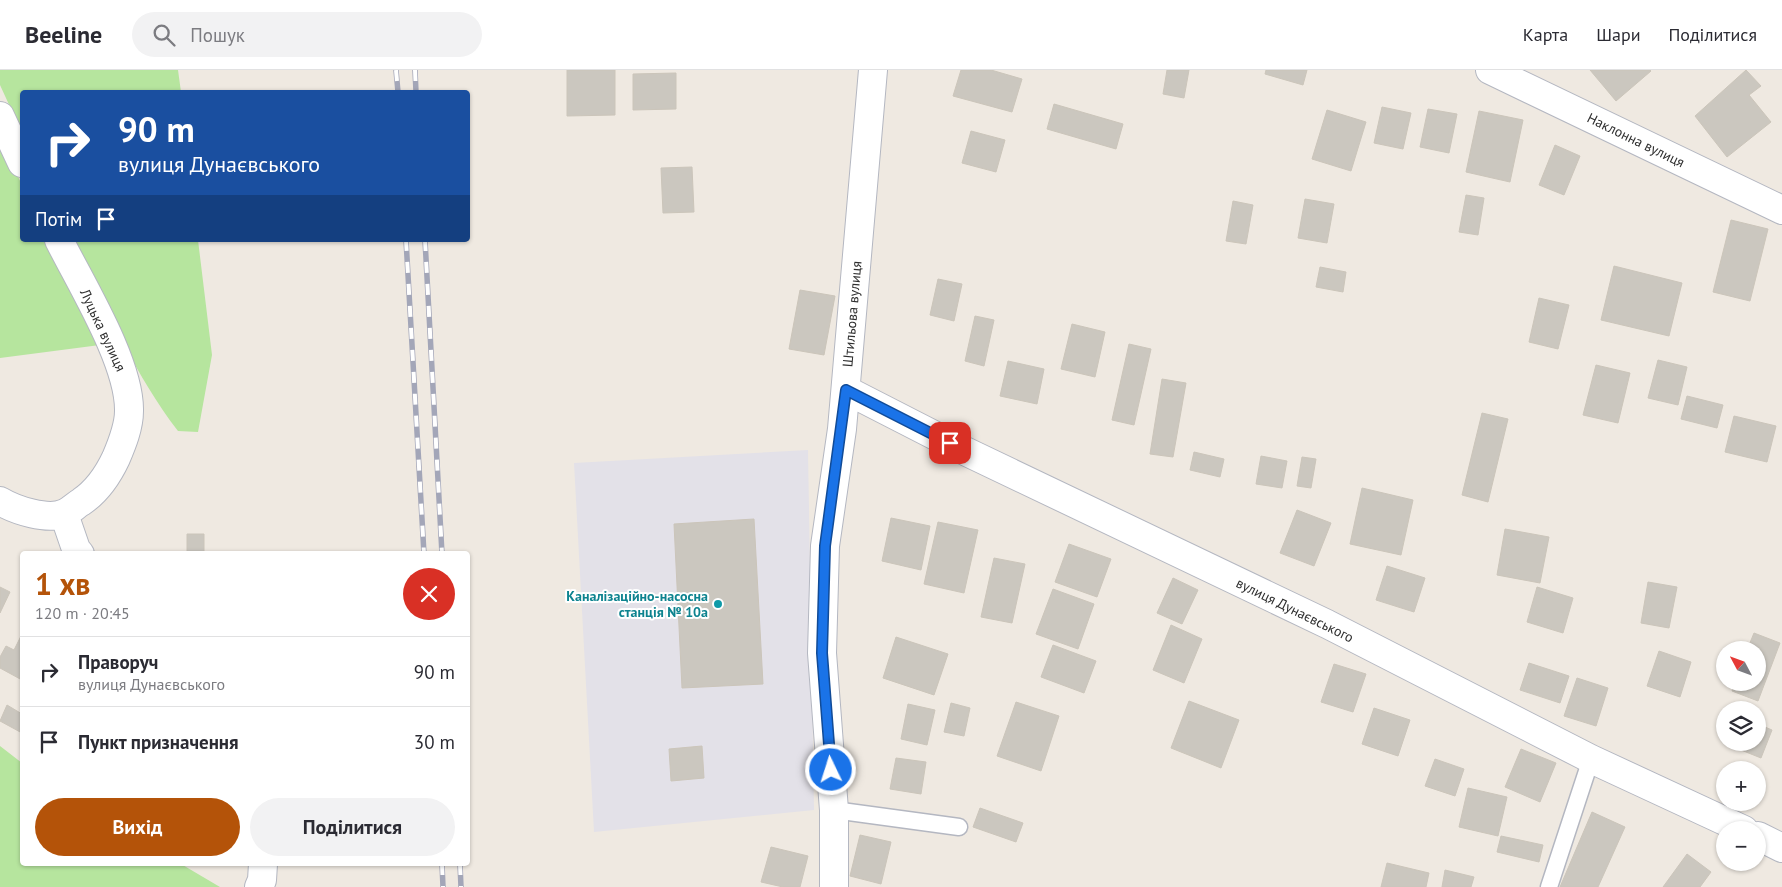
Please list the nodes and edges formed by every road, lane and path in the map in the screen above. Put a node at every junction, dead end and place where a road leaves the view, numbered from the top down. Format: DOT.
graph roads {
  1 [pos="873,70"];
  2 [pos="1490,70"];
  3 [pos="0,116"];
  4 [pos="20,159"];
  5 [pos="1782,210"];
  6 [pos="60,242"];
  7 [pos="846,390"];
  8 [pos="0,501"];
  9 [pos="64,514"];
  10 [pos="78,551"];
  11 [pos="1591,759"];
  12 [pos="834,810"];
  13 [pos="1725,821"];
  14 [pos="958,828"];
  15 [pos="1766,840"];
  16 [pos="1782,848"];
  17 [pos="262,866"];
  18 [pos="259,887"];
  19 [pos="834,887"];
  20 [pos="1549,887"];
  1 -- 7 [label="street, Штильова вулиця"];
  2 -- 5 [label="street, Наклонна вулиця"];
  3 -- 4 [label="street"];
  6 -- 9 [label="street, Луцька вулиця"];
  7 -- 11 [label="street, вулиця Дунаєвського"];
  7 -- 12 [label="street, Штильова вулиця"];
  8 -- 9 [label="street"];
  9 -- 10 [label="street"];
  11 -- 13 [label="street, вулиця Дунаєвського"];
  11 -- 20 [label="lane"];
  12 -- 14 [label="lane"];
  12 -- 19 [label="street, Штильова вулиця"];
  15 -- 16 [label="street"];
  17 -- 18 [label="street"];
}
